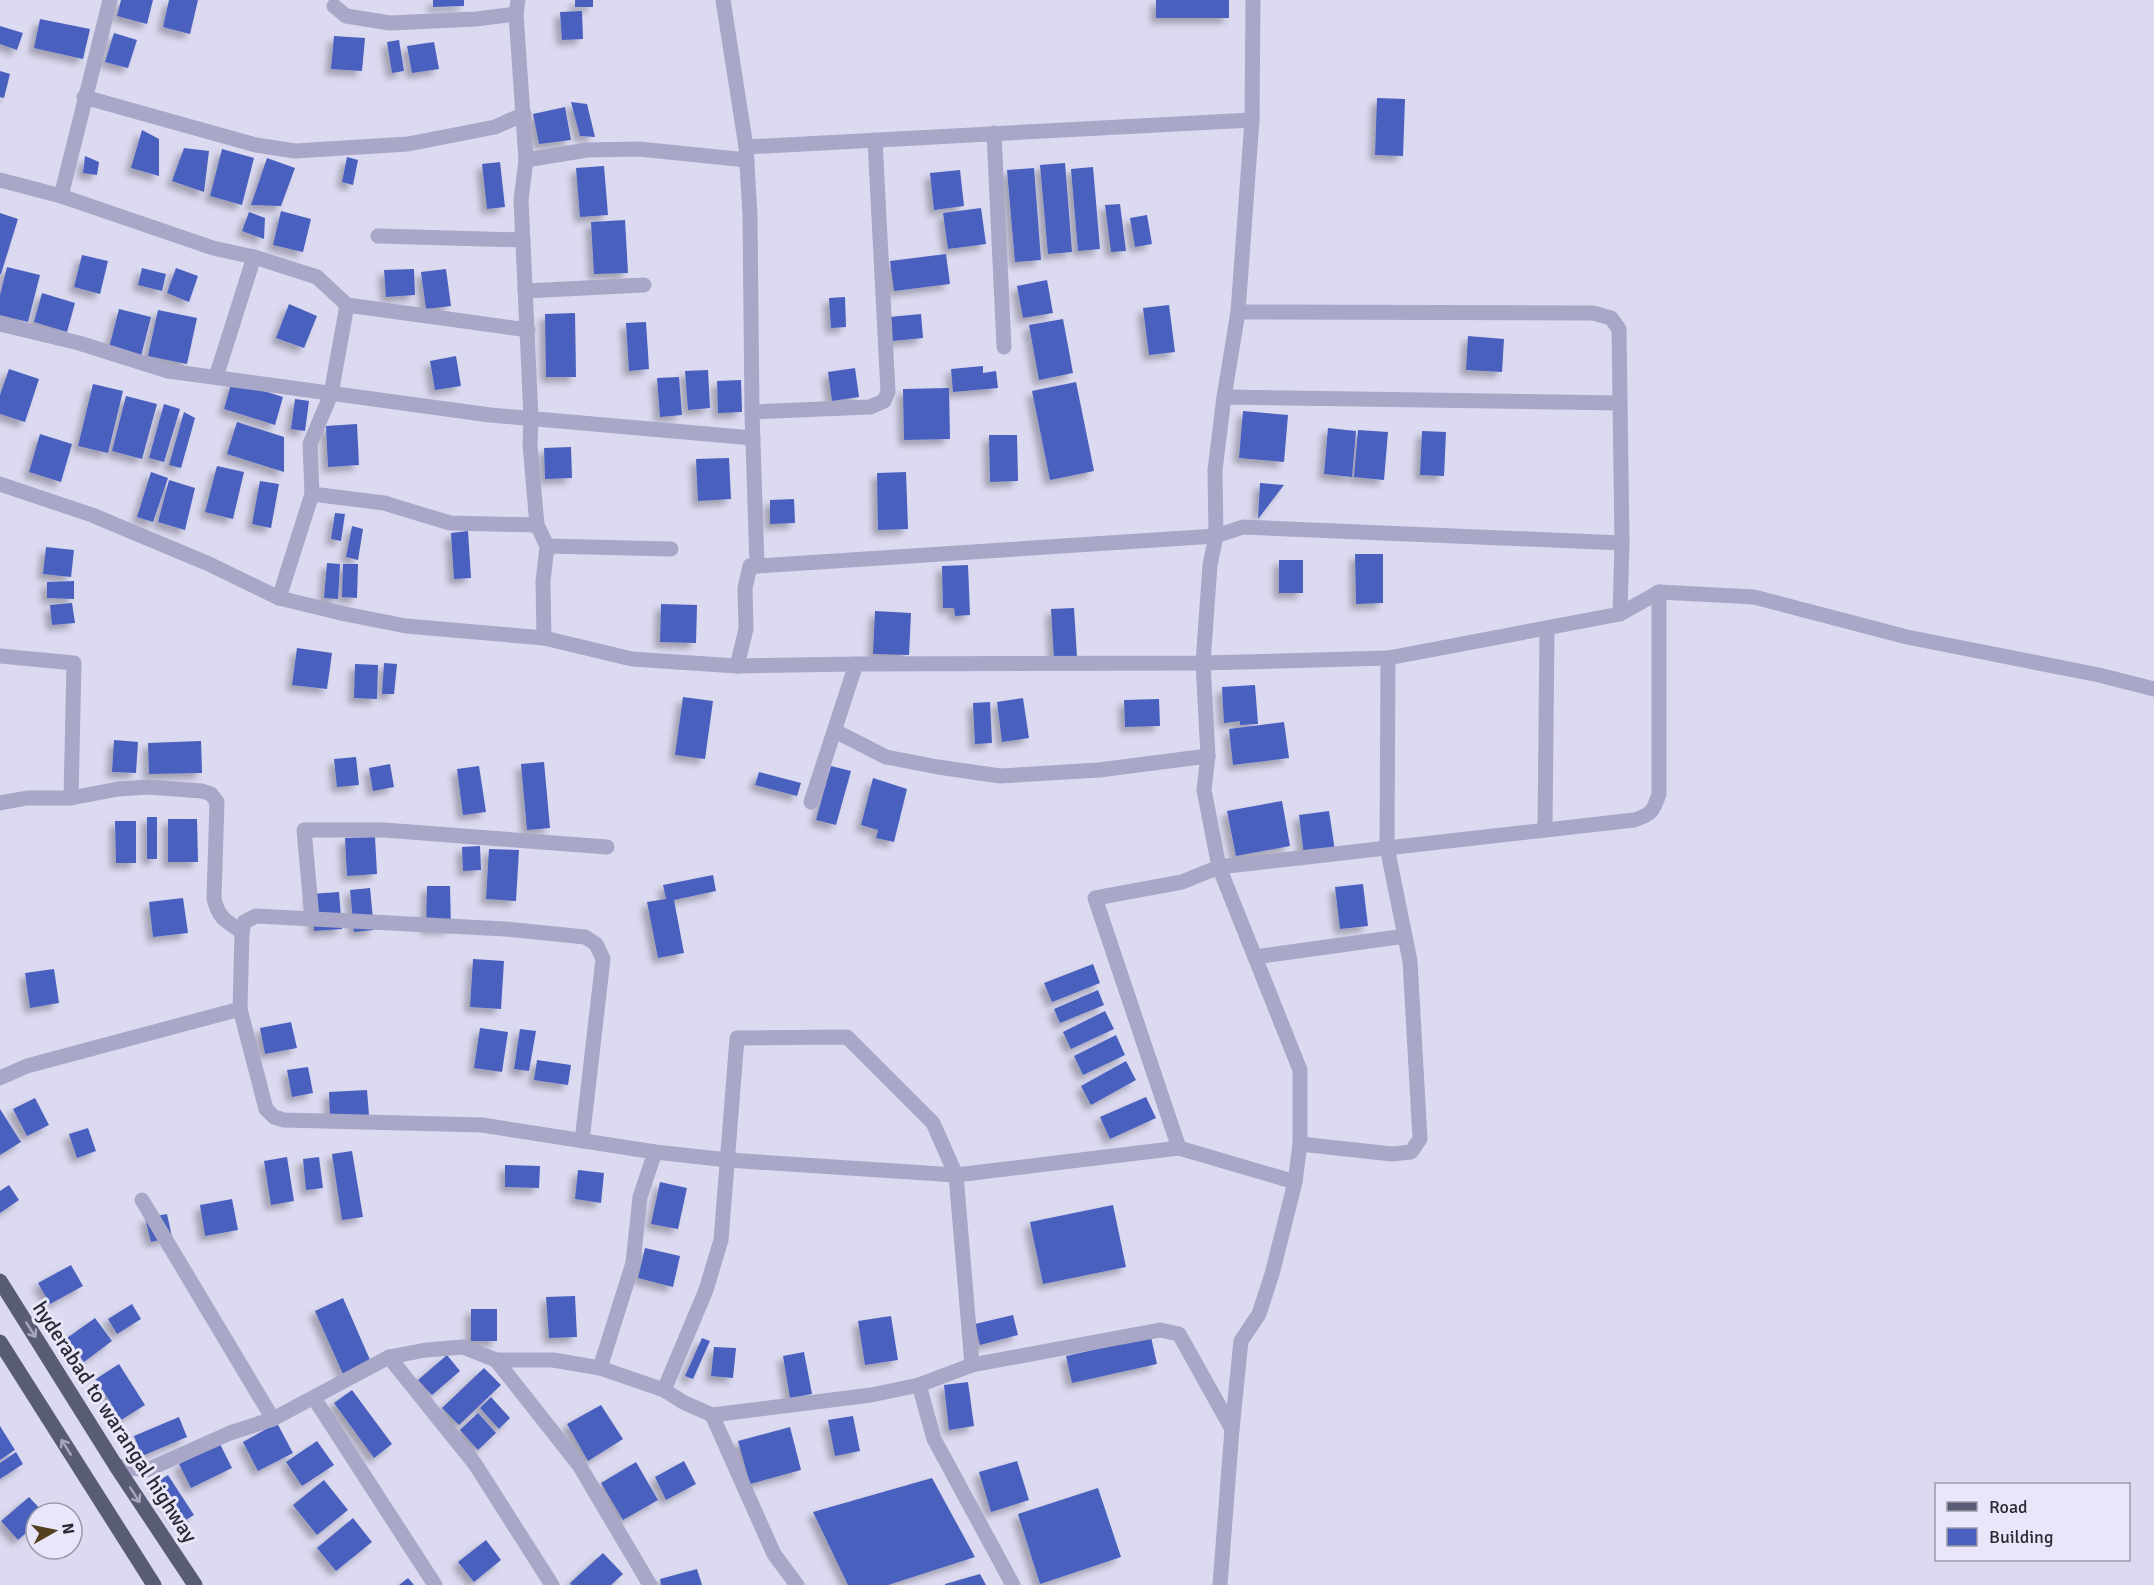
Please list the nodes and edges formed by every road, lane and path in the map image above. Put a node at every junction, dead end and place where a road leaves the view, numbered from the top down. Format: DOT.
graph roads {
  1 [pos="110,0"];
  2 [pos="723,0"];
  3 [pos="1253,0"];
  4 [pos="330,2"];
  5 [pos="517,7"];
  6 [pos="84,98"];
  7 [pos="524,114"];
  8 [pos="1252,120"];
  9 [pos="994,133"];
  10 [pos="875,140"];
  11 [pos="746,154"];
  12 [pos="526,160"];
  13 [pos="0,180"];
  14 [pos="61,196"];
  15 [pos="378,236"];
  16 [pos="522,240"];
  17 [pos="254,257"];
  18 [pos="644,285"];
  19 [pos="525,291"];
  20 [pos="347,305"];
  21 [pos="1238,312"];
  22 [pos="0,324"];
  23 [pos="528,330"];
  24 [pos="1004,347"];
  25 [pos="216,377"];
  26 [pos="331,394"];
  27 [pos="1224,397"];
  28 [pos="1620,403"];
  29 [pos="752,412"];
  30 [pos="531,418"];
  31 [pos="753,438"];
  32 [pos="0,484"];
  33 [pos="312,494"];
  34 [pos="537,525"];
  35 [pos="1216,536"];
  36 [pos="1622,543"];
  37 [pos="547,546"];
  38 [pos="670,549"];
  39 [pos="757,566"];
  40 [pos="1659,592"];
  41 [pos="279,598"];
  42 [pos="1620,614"];
  43 [pos="1547,628"];
  44 [pos="544,638"];
  45 [pos="0,656"];
  46 [pos="1388,658"];
  47 [pos="1203,663"];
  48 [pos="856,664"];
  49 [pos="737,666"];
  50 [pos="2154,689"];
  51 [pos="835,731"];
  52 [pos="1208,756"];
  53 [pos="71,798"];
  54 [pos="810,802"];
  55 [pos="0,803"];
  56 [pos="1545,830"];
  57 [pos="607,847"];
  58 [pos="1387,847"];
  59 [pos="1219,867"];
  60 [pos="312,918"];
  61 [pos="242,932"];
  62 [pos="1405,936"];
  63 [pos="1255,957"];
  64 [pos="240,1009"];
  65 [pos="0,1078"];
  66 [pos="582,1141"];
  67 [pos="1300,1144"];
  68 [pos="1179,1148"];
  69 [pos="655,1152"];
  70 [pos="728,1160"];
  71 [pos="956,1176"];
  72 [pos="1295,1182"];
  73 [pos="142,1200"];
  74 [pos="0,1281"];
  75 [pos="0,1342"];
  76 [pos="389,1357"];
  77 [pos="496,1360"];
  78 [pos="972,1365"];
  79 [pos="600,1368"];
  80 [pos="919,1385"];
  81 [pos="664,1390"];
  82 [pos="314,1398"];
  83 [pos="712,1415"];
  84 [pos="273,1419"];
  85 [pos="1232,1429"];
  86 [pos="116,1466"];
  87 [pos="154,1585"];
  88 [pos="195,1585"];
  89 [pos="435,1585"];
  90 [pos="552,1585"];
  91 [pos="650,1585"];
  92 [pos="797,1585"];
  93 [pos="1013,1585"];
  94 [pos="1220,1585"];
  1 -- 6 [label="street"];
  2 -- 11 [label="street"];
  3 -- 8 [label="street"];
  4 -- 5 [label="street"];
  5 -- 7 [label="street"];
  6 -- 7 [label="street"];
  6 -- 14 [label="street"];
  7 -- 12 [label="street"];
  8 -- 9 [label="street"];
  8 -- 21 [label="street"];
  9 -- 10 [label="street"];
  9 -- 24 [label="street"];
  10 -- 11 [label="street"];
  10 -- 29 [label="street"];
  11 -- 12 [label="street"];
  11 -- 29 [label="street"];
  12 -- 16 [label="street"];
  13 -- 14 [label="street"];
  14 -- 17 [label="street"];
  15 -- 16 [label="street"];
  16 -- 19 [label="street"];
  17 -- 20 [label="street"];
  17 -- 25 [label="street"];
  18 -- 19 [label="street"];
  19 -- 23 [label="street"];
  20 -- 23 [label="street"];
  20 -- 26 [label="street"];
  21 -- 27 [label="street"];
  21 -- 28 [label="street"];
  22 -- 25 [label="street"];
  23 -- 30 [label="street"];
  25 -- 26 [label="street"];
  26 -- 30 [label="street"];
  26 -- 33 [label="street"];
  27 -- 28 [label="street"];
  27 -- 35 [label="street"];
  28 -- 36 [label="street"];
  29 -- 31 [label="street"];
  30 -- 31 [label="street"];
  30 -- 34 [label="street"];
  31 -- 39 [label="street"];
  32 -- 41 [label="street"];
  33 -- 34 [label="street"];
  33 -- 41 [label="street"];
  34 -- 37 [label="street"];
  35 -- 36 [label="street"];
  35 -- 39 [label="street"];
  35 -- 47 [label="street"];
  36 -- 42 [label="street"];
  37 -- 38 [label="street"];
  37 -- 44 [label="street"];
  39 -- 49 [label="street"];
  40 -- 42 [label="street"];
  40 -- 50 [label="street"];
  40 -- 56 [label="street"];
  41 -- 44 [label="street"];
  42 -- 43 [label="street"];
  43 -- 46 [label="street"];
  43 -- 56 [label="street"];
  44 -- 49 [label="street"];
  45 -- 53 [label="street"];
  46 -- 47 [label="street"];
  46 -- 58 [label="street"];
  47 -- 48 [label="street"];
  47 -- 52 [label="street"];
  48 -- 49 [label="street"];
  48 -- 51 [label="street"];
  51 -- 52 [label="street"];
  51 -- 54 [label="street"];
  52 -- 59 [label="street"];
  53 -- 55 [label="street"];
  53 -- 61 [label="street"];
  56 -- 58 [label="street"];
  57 -- 60 [label="street"];
  58 -- 59 [label="street"];
  58 -- 62 [label="street"];
  59 -- 63 [label="street"];
  59 -- 68 [label="street"];
  60 -- 61 [label="street"];
  60 -- 66 [label="street"];
  61 -- 64 [label="street"];
  62 -- 63 [label="street"];
  62 -- 67 [label="street"];
  63 -- 67 [label="street"];
  64 -- 65 [label="street"];
  64 -- 66 [label="street"];
  66 -- 69 [label="street"];
  67 -- 72 [label="street"];
  68 -- 71 [label="street"];
  68 -- 72 [label="street"];
  69 -- 70 [label="street"];
  69 -- 79 [label="street"];
  70 -- 71 [label="street"];
  70 -- 71 [label="street"];
  70 -- 81 [label="street"];
  71 -- 78 [label="street"];
  72 -- 85 [label="street"];
  73 -- 84 [label="street"];
  74 -- 86 [label="main road, hyderabad to warangal highway, one-way"];
  87 -- 75 [label="main road, one-way"];
  76 -- 77 [label="street"];
  76 -- 82 [label="street"];
  76 -- 90 [label="street"];
  77 -- 79 [label="street"];
  77 -- 91 [label="street"];
  78 -- 80 [label="street"];
  78 -- 85 [label="street"];
  79 -- 81 [label="street"];
  80 -- 83 [label="street"];
  80 -- 93 [label="street"];
  81 -- 83 [label="street"];
  82 -- 84 [label="street"];
  82 -- 89 [label="street"];
  83 -- 92 [label="street"];
  84 -- 86 [label="street"];
  85 -- 94 [label="street"];
  86 -- 88 [label="main road, hyderabad to warangal highway, one-way"];
}
